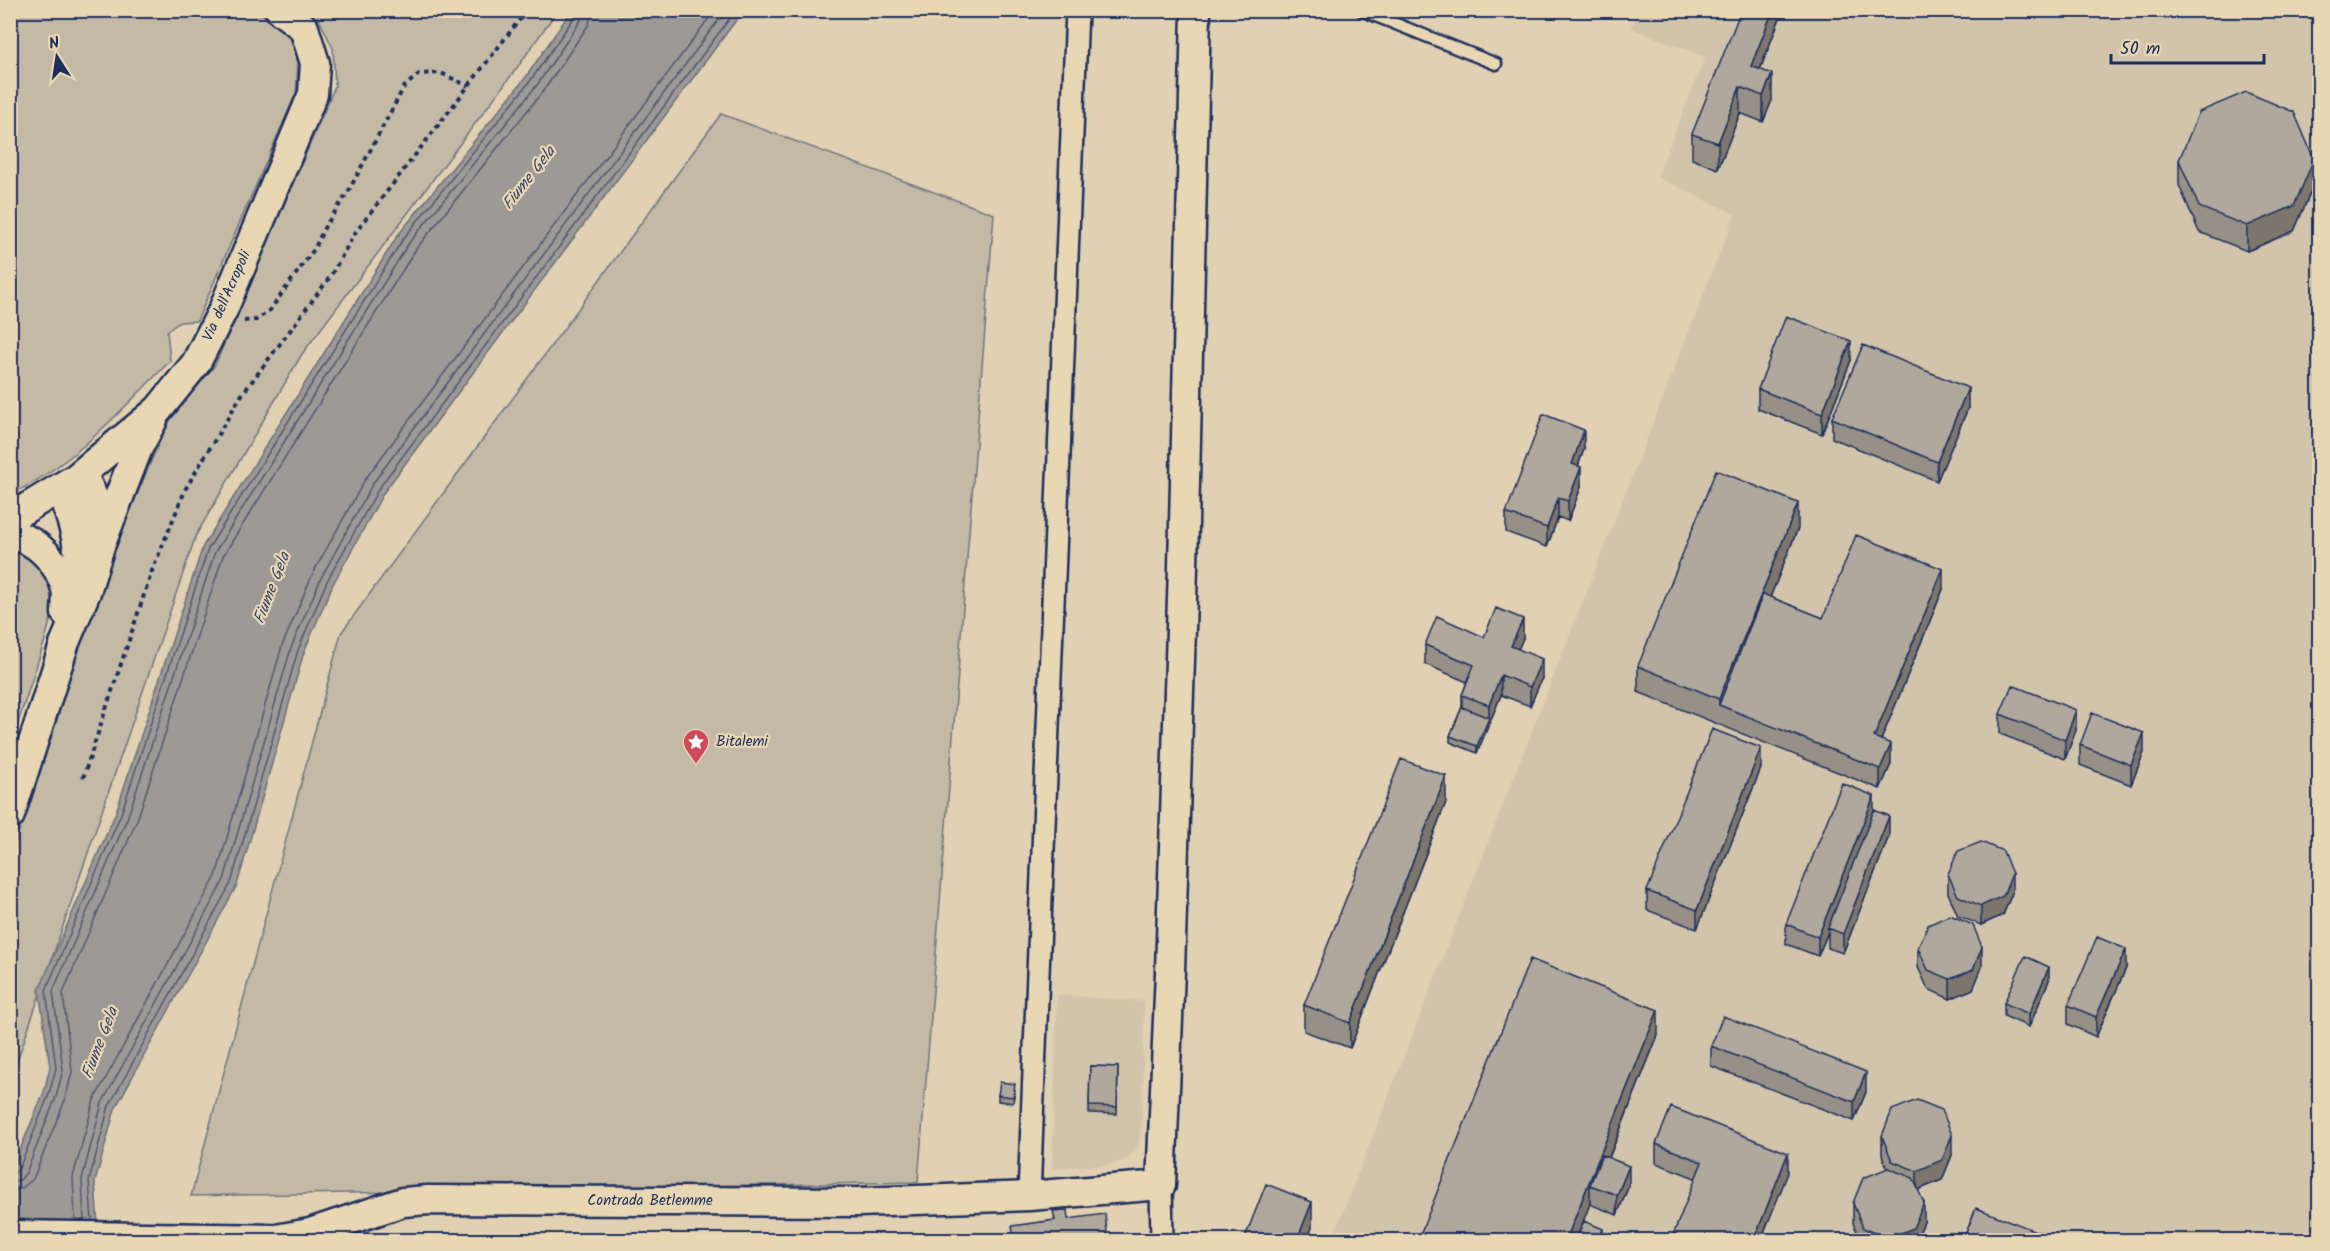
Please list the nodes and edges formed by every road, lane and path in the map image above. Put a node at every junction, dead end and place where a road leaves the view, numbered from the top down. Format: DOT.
graph roads {
  1 [pos="280,10"];
  2 [pos="527,10"];
  3 [pos="1077,10"];
  4 [pos="1196,10"];
  5 [pos="1361,10"];
  6 [pos="1496,64"];
  7 [pos="468,86"];
  8 [pos="223,310"];
  9 [pos="158,410"];
  10 [pos="68,483"];
  11 [pos="10,518"];
  12 [pos="10,534"];
  13 [pos="100,546"];
  14 [pos="65,642"];
  15 [pos="83,778"];
  16 [pos="10,815"];
  17 [pos="1161,1185"];
  18 [pos="1029,1196"];
  19 [pos="10,1235"];
  20 [pos="1162,1240"];
  1 -- 8 [label="street, Via dell'Acropoli"];
  2 -- 7 [label="path"];
  3 -- 18 [label="street"];
  4 -- 17 [label="street"];
  5 -- 6 [label="lane"];
  7 -- 8 [label="path"];
  7 -- 15 [label="path"];
  8 -- 9 [label="street, Via dell'Acropoli"];
  9 -- 10 [label="street, Via dell'Acropoli"];
  9 -- 13 [label="street"];
  10 -- 11 [label="street, Via dell'Acropoli"];
  10 -- 13 [label="street"];
  10 -- 14 [label="street"];
  12 -- 14 [label="street"];
  13 -- 14 [label="street"];
  14 -- 16 [label="street"];
  17 -- 18 [label="street, Contrada Betlemme"];
  17 -- 20 [label="street"];
  18 -- 19 [label="street, Contrada Betlemme"];
}
